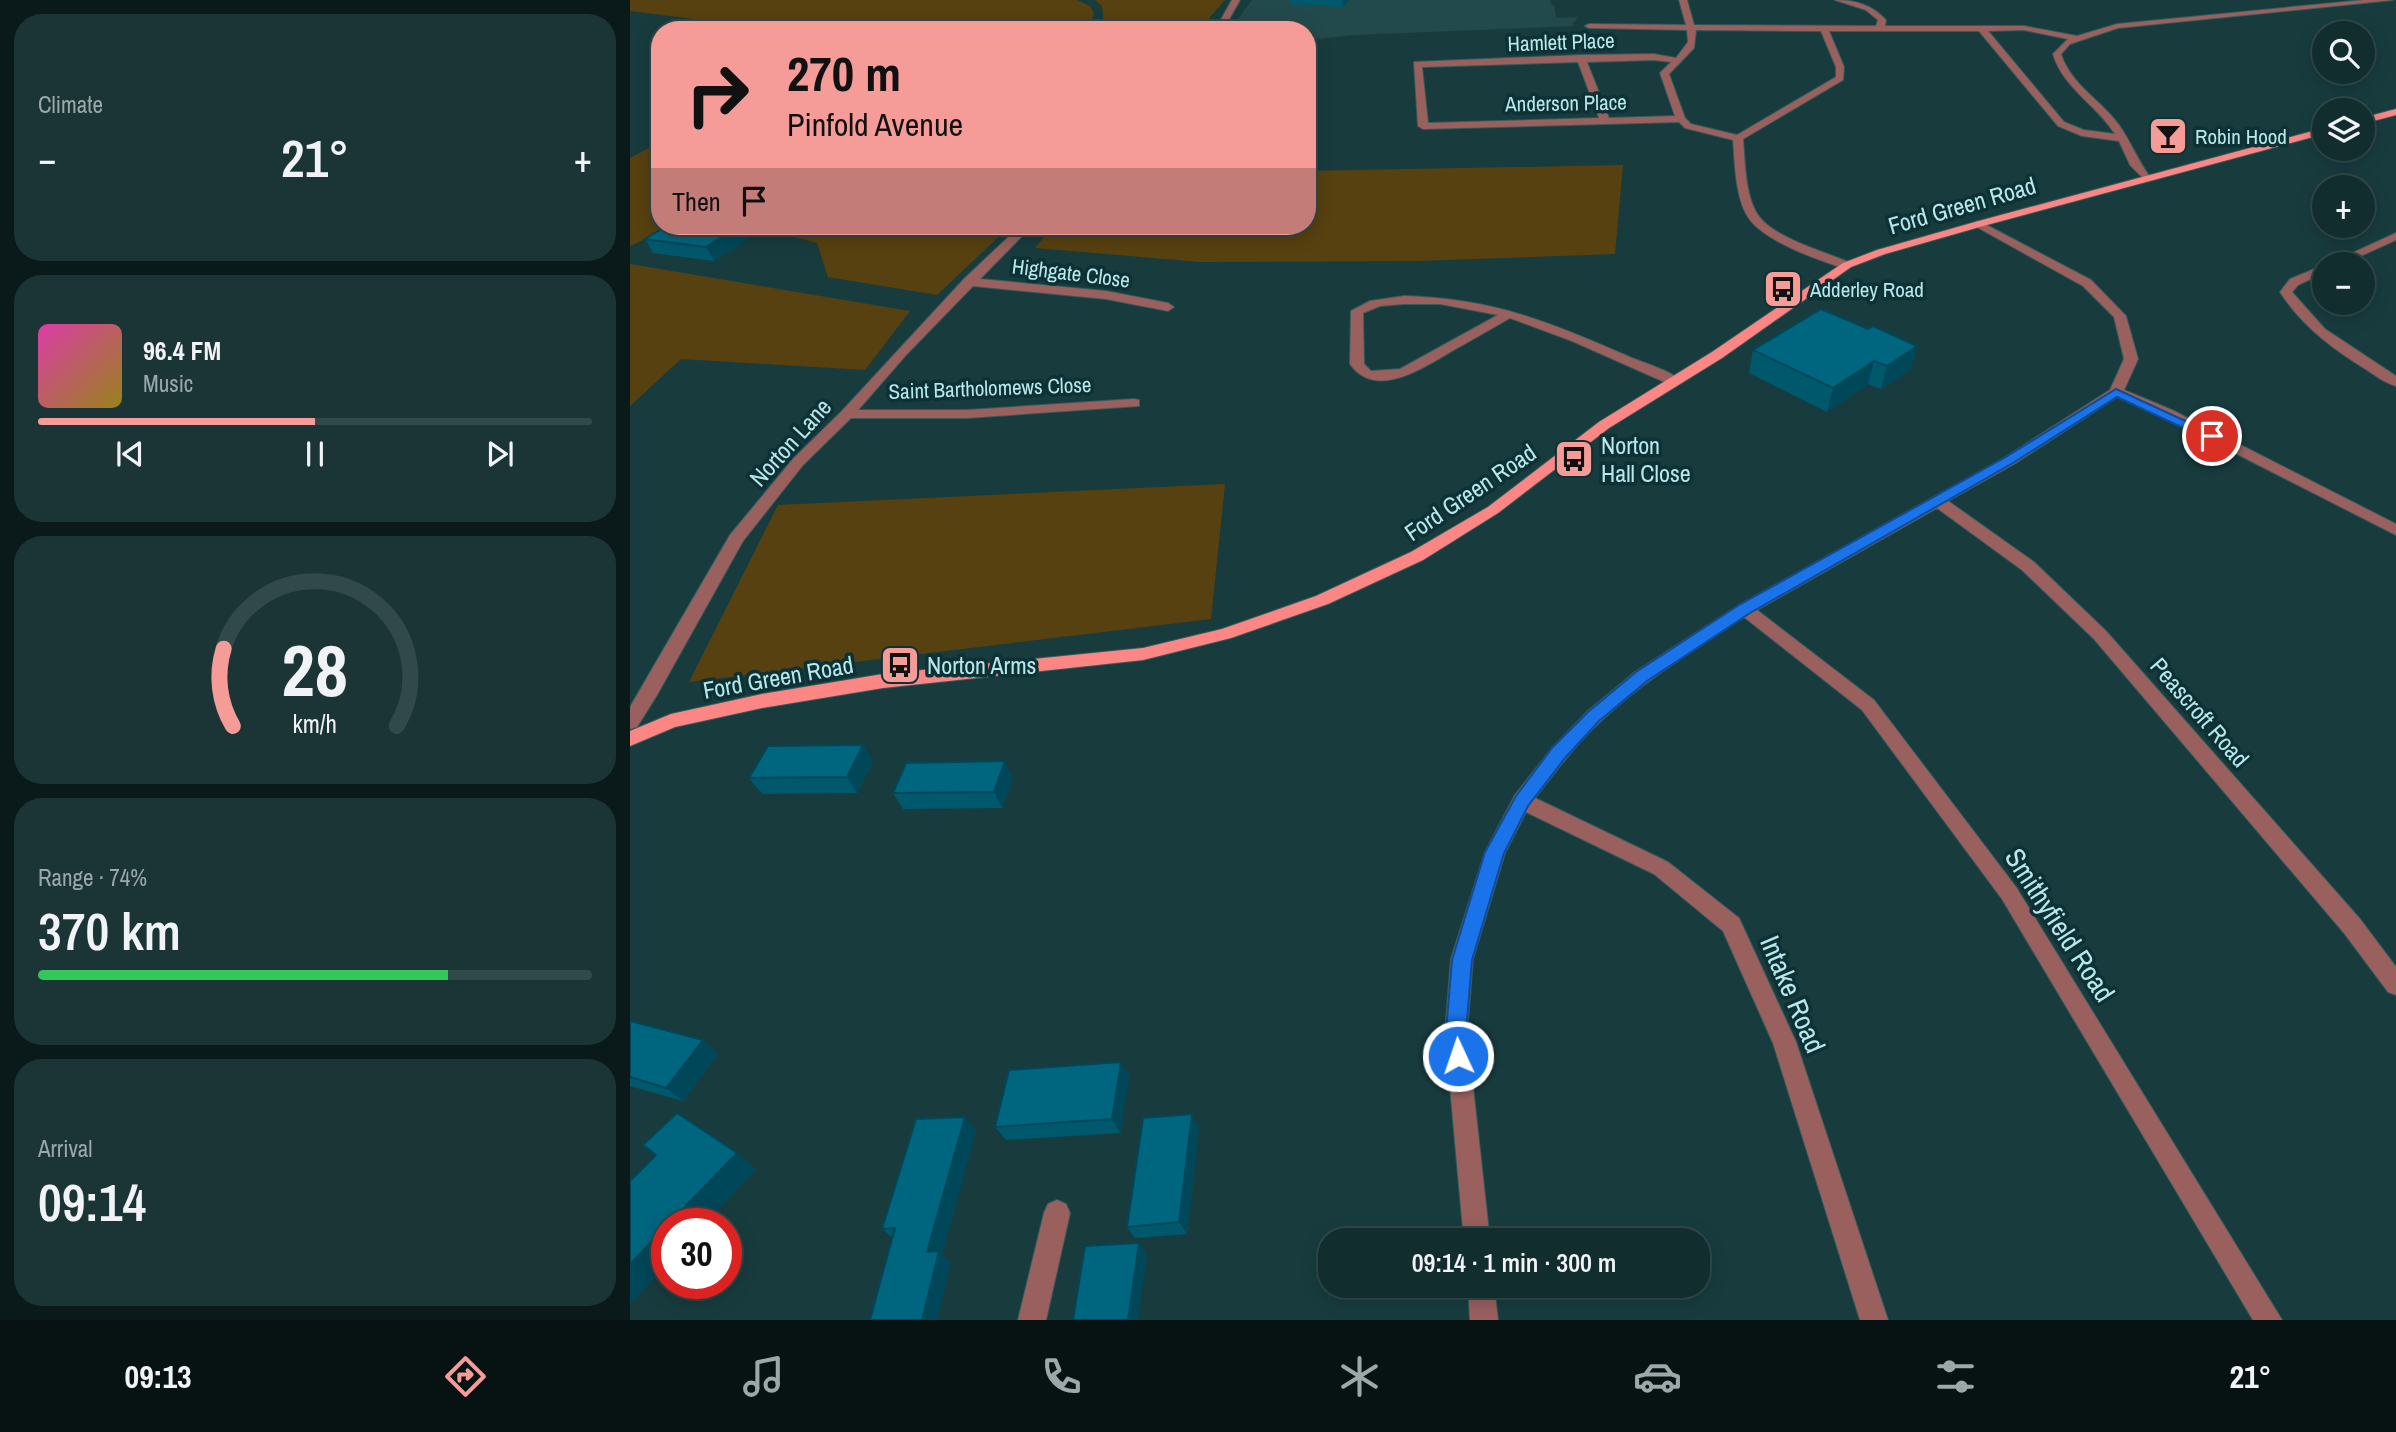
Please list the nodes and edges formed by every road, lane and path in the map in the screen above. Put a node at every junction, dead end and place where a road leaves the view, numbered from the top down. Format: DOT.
graph roads {
  1 [pos="1236,0"];
  2 [pos="1683,0"];
  3 [pos="1839,0"];
  4 [pos="2283,0"];
  5 [pos="2392,0"];
  6 [pos="2305,10"];
  7 [pos="1224,21"];
  8 [pos="1589,26"];
  9 [pos="1691,27"];
  10 [pos="1880,28"];
  11 [pos="1981,28"];
  12 [pos="1825,29"];
  13 [pos="2075,38"];
  14 [pos="1581,58"];
  15 [pos="1679,61"];
  16 [pos="2396,112"];
  17 [pos="2375,118"];
  18 [pos="1681,119"];
  19 [pos="1605,121"];
  20 [pos="1451,125"];
  21 [pos="2312,134"];
  22 [pos="1738,138"];
  23 [pos="2122,138"];
  24 [pos="2145,177"];
  25 [pos="1979,224"];
  26 [pos="1017,235"];
  27 [pos="2396,236"];
  28 [pos="2361,252"];
  29 [pos="1847,265"];
  30 [pos="2312,274"];
  31 [pos="968,282"];
  32 [pos="1168,307"];
  33 [pos="1510,313"];
  34 [pos="1674,381"];
  35 [pos="2396,382"];
  36 [pos="2116,392"];
  37 [pos="1134,402"];
  38 [pos="847,414"];
  39 [pos="1938,501"];
  40 [pos="2393,525"];
  41 [pos="1745,609"];
  42 [pos="630,722"];
  43 [pos="630,739"];
  44 [pos="1522,801"];
  45 [pos="2396,985"];
  46 [pos="1057,1213"];
  47 [pos="1476,1228"];
  48 [pos="1482,1298"];
  49 [pos="1032,1320"];
  50 [pos="1484,1320"];
  51 [pos="1874,1320"];
  52 [pos="2268,1320"];
  1 -- 7 [label="street"];
  2 -- 9 [label="street"];
  3 -- 10 [label="street"];
  4 -- 6 [label="street"];
  5 -- 6 [label="street"];
  6 -- 13 [label="street"];
  8 -- 9 [label="street"];
  9 -- 12 [label="street"];
  9 -- 15 [label="street"];
  10 -- 11 [label="street"];
  10 -- 12 [label="street"];
  11 -- 13 [label="street"];
  11 -- 23 [label="street"];
  12 -- 22 [label="street"];
  13 -- 23 [label="street"];
  14 -- 15 [label="street, Hamlett Place"];
  14 -- 19 [label="street"];
  14 -- 20 [label="street, Hamlett Place"];
  15 -- 18 [label="street"];
  16 -- 17 [label="main road"];
  18 -- 19 [label="street, Anderson Place"];
  18 -- 22 [label="street"];
  19 -- 20 [label="street, Anderson Place"];
  21 -- 24 [label="main road, Ford Green Road"];
  22 -- 29 [label="street"];
  23 -- 24 [label="street"];
  24 -- 25 [label="main road, Ford Green Road"];
  25 -- 29 [label="main road, Ford Green Road"];
  25 -- 36 [label="street"];
  26 -- 31 [label="street, Norton Lane"];
  27 -- 28 [label="street"];
  29 -- 34 [label="main road, Ford Green Road"];
  30 -- 35 [label="street"];
  31 -- 32 [label="street, Highgate Close"];
  31 -- 38 [label="street, Norton Lane"];
  33 -- 33 [label="street"];
  33 -- 34 [label="street"];
  34 -- 43 [label="main road, Ford Green Road"];
  36 -- 39 [label="street"];
  36 -- 40 [label="street"];
  37 -- 38 [label="street, Saint Bartholomews Close"];
  38 -- 42 [label="street, Norton Lane"];
  39 -- 41 [label="street"];
  39 -- 45 [label="street, Peascroft Road"];
  41 -- 44 [label="street"];
  41 -- 52 [label="street, Smithyfield Road"];
  44 -- 47 [label="street"];
  44 -- 51 [label="street, Intake Road"];
  46 -- 49 [label="street"];
  48 -- 50 [label="street"];
}
